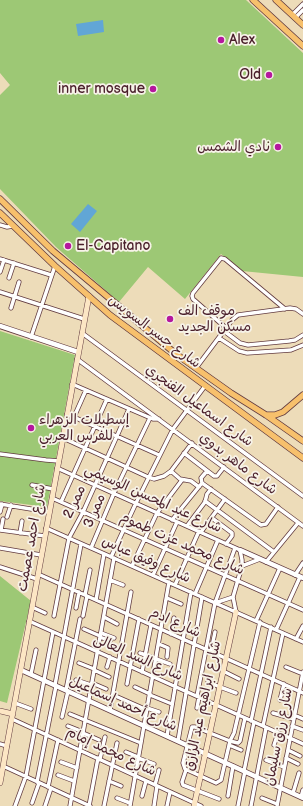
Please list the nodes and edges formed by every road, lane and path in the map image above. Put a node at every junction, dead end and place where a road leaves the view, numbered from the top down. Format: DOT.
graph roads {
  1 [pos="253,0"];
  2 [pos="276,0"];
  3 [pos="303,4"];
  4 [pos="303,10"];
  5 [pos="294,17"];
  6 [pos="303,25"];
  7 [pos="303,46"];
  8 [pos="0,199"];
  9 [pos="0,212"];
  10 [pos="0,225"];
  11 [pos="12,226"];
  12 [pos="2,259"];
  13 [pos="14,263"];
  14 [pos="55,266"];
  15 [pos="0,272"];
  16 [pos="51,275"];
  17 [pos="9,278"];
  18 [pos="19,282"];
  19 [pos="0,292"];
  20 [pos="14,296"];
  21 [pos="89,296"];
  22 [pos="41,305"];
  23 [pos="11,308"];
  24 [pos="285,309"];
  25 [pos="303,314"];
  26 [pos="84,319"];
  27 [pos="0,326"];
  28 [pos="225,330"];
  29 [pos="82,333"];
  30 [pos="303,335"];
  31 [pos="31,336"];
  32 [pos="219,338"];
  33 [pos="303,345"];
  34 [pos="78,352"];
  35 [pos="77,359"];
  36 [pos="196,368"];
  37 [pos="72,384"];
  38 [pos="205,386"];
  39 [pos="86,390"];
  40 [pos="303,395"];
  41 [pos="107,399"];
  42 [pos="129,409"];
  43 [pos="187,410"];
  44 [pos="67,414"];
  45 [pos="266,415"];
  46 [pos="74,417"];
  47 [pos="150,418"];
  48 [pos="159,420"];
  49 [pos="95,426"];
  50 [pos="173,429"];
  51 [pos="116,436"];
  52 [pos="63,438"];
  53 [pos="303,441"];
  54 [pos="192,444"];
  55 [pos="137,445"];
  56 [pos="85,448"];
  57 [pos="184,453"];
  58 [pos="0,454"];
  59 [pos="159,455"];
  60 [pos="107,458"];
  61 [pos="303,458"];
  62 [pos="58,461"];
  63 [pos="126,467"];
  64 [pos="224,467"];
  65 [pos="57,468"];
  66 [pos="171,471"];
  67 [pos="207,471"];
  68 [pos="74,475"];
  69 [pos="148,477"];
  70 [pos="182,480"];
  71 [pos="202,483"];
  72 [pos="32,485"];
  73 [pos="95,485"];
  74 [pos="199,487"];
  75 [pos="53,489"];
  76 [pos="211,489"];
  77 [pos="114,494"];
  78 [pos="303,496"];
  79 [pos="52,498"];
  80 [pos="225,499"];
  81 [pos="205,501"];
  82 [pos="61,502"];
  83 [pos="136,503"];
  84 [pos="1,504"];
  85 [pos="11,505"];
  86 [pos="278,507"];
  87 [pos="217,510"];
  88 [pos="0,512"];
  89 [pos="49,512"];
  90 [pos="83,512"];
  91 [pos="157,513"];
  92 [pos="7,517"];
  93 [pos="212,518"];
  94 [pos="3,519"];
  95 [pos="172,520"];
  96 [pos="22,521"];
  97 [pos="103,521"];
  98 [pos="177,522"];
  99 [pos="298,522"];
  100 [pos="187,526"];
  101 [pos="303,526"];
  102 [pos="46,528"];
  103 [pos="1,530"];
  104 [pos="123,530"];
  105 [pos="200,532"];
  106 [pos="20,533"];
  107 [pos="45,536"];
  108 [pos="69,538"];
  109 [pos="144,540"];
  110 [pos="218,540"];
  111 [pos="81,544"];
  112 [pos="226,544"];
  113 [pos="0,548"];
  114 [pos="91,548"];
  115 [pos="165,549"];
  116 [pos="237,549"];
  117 [pos="274,552"];
  118 [pos="104,554"];
  119 [pos="42,555"];
  120 [pos="113,558"];
  121 [pos="186,558"];
  122 [pos="260,559"];
  123 [pos="266,562"];
  124 [pos="303,563"];
  125 [pos="132,566"];
  126 [pos="242,566"];
  127 [pos="0,567"];
  128 [pos="206,567"];
  129 [pos="280,568"];
  130 [pos="90,570"];
  131 [pos="153,575"];
  132 [pos="295,575"];
  133 [pos="225,576"];
  134 [pos="38,577"];
  135 [pos="302,578"];
  136 [pos="110,580"];
  137 [pos="238,581"];
  138 [pos="169,582"];
  139 [pos="60,584"];
  140 [pos="123,585"];
  141 [pos="175,585"];
  142 [pos="72,589"];
  143 [pos="79,592"];
  144 [pos="131,592"];
  145 [pos="190,592"];
  146 [pos="195,594"];
  147 [pos="86,595"];
  148 [pos="268,595"];
  149 [pos="202,597"];
  150 [pos="233,597"];
  151 [pos="167,598"];
  152 [pos="96,600"];
  153 [pos="215,603"];
  154 [pos="106,604"];
  155 [pos="181,604"];
  156 [pos="288,604"];
  157 [pos="32,607"];
  158 [pos="76,608"];
  159 [pos="303,610"];
  160 [pos="236,612"];
  161 [pos="45,613"];
  162 [pos="127,614"];
  163 [pos="54,616"];
  164 [pos="104,617"];
  165 [pos="174,618"];
  166 [pos="139,619"];
  167 [pos="29,621"];
  168 [pos="258,621"];
  169 [pos="117,624"];
  170 [pos="151,624"];
  171 [pos="303,626"];
  172 [pos="271,627"];
  173 [pos="84,629"];
  174 [pos="161,629"];
  175 [pos="276,630"];
  176 [pos="53,632"];
  177 [pos="215,632"];
  178 [pos="283,633"];
  179 [pos="171,634"];
  180 [pos="100,635"];
  181 [pos="63,637"];
  182 [pos="114,638"];
  183 [pos="182,639"];
  184 [pos="296,639"];
  185 [pos="110,641"];
  186 [pos="75,642"];
  187 [pos="303,642"];
  188 [pos="158,644"];
  189 [pos="194,644"];
  190 [pos="206,649"];
  191 [pos="36,650"];
  192 [pos="98,652"];
  193 [pos="211,652"];
  194 [pos="140,653"];
  195 [pos="145,655"];
  196 [pos="110,657"];
  197 [pos="167,657"];
  198 [pos="226,658"];
  199 [pos="156,659"];
  200 [pos="119,662"];
  201 [pos="79,663"];
  202 [pos="170,664"];
  203 [pos="108,667"];
  204 [pos="130,667"];
  205 [pos="286,667"];
  206 [pos="249,668"];
  207 [pos="20,670"];
  208 [pos="94,670"];
  209 [pos="223,671"];
  210 [pos="142,672"];
  211 [pos="303,673"];
  212 [pos="31,674"];
  213 [pos="261,674"];
  214 [pos="153,676"];
  215 [pos="109,677"];
  216 [pos="239,679"];
  217 [pos="273,679"];
  218 [pos="44,680"];
  219 [pos="76,680"];
  220 [pos="208,682"];
  221 [pos="92,684"];
  222 [pos="127,684"];
  223 [pos="284,684"];
  224 [pos="55,686"];
  225 [pos="174,686"];
  226 [pos="135,687"];
  227 [pos="220,687"];
  228 [pos="106,689"];
  229 [pos="67,691"];
  230 [pos="186,692"];
  231 [pos="301,692"];
  232 [pos="150,694"];
  233 [pos="236,694"];
  234 [pos="113,695"];
  235 [pos="198,697"];
  236 [pos="89,700"];
  237 [pos="280,700"];
  238 [pos="15,703"];
  239 [pos="172,704"];
  240 [pos="216,705"];
  241 [pos="197,708"];
  242 [pos="31,709"];
  243 [pos="147,709"];
  244 [pos="110,710"];
  245 [pos="0,711"];
  246 [pos="159,712"];
  247 [pos="273,713"];
  248 [pos="70,714"];
  249 [pos="238,715"];
  250 [pos="12,716"];
  251 [pos="62,717"];
  252 [pos="294,717"];
  253 [pos="244,718"];
  254 [pos="303,719"];
  255 [pos="85,720"];
  256 [pos="253,722"];
  257 [pos="68,726"];
  258 [pos="144,726"];
  259 [pos="292,726"];
  260 [pos="265,727"];
  261 [pos="34,729"];
  262 [pos="303,730"];
  263 [pos="83,732"];
  264 [pos="210,733"];
  265 [pos="278,733"];
  266 [pos="46,735"];
  267 [pos="166,736"];
  268 [pos="105,737"];
  269 [pos="290,738"];
  270 [pos="58,740"];
  271 [pos="99,740"];
  272 [pos="178,741"];
  273 [pos="118,743"];
  274 [pos="141,743"];
  275 [pos="230,743"];
  276 [pos="0,744"];
  277 [pos="303,744"];
  278 [pos="187,745"];
  279 [pos="7,746"];
  280 [pos="274,746"];
  281 [pos="80,750"];
  282 [pos="241,750"];
  283 [pos="288,750"];
  284 [pos="126,752"];
  285 [pos="205,754"];
  286 [pos="300,756"];
  287 [pos="138,758"];
  288 [pos="286,758"];
  289 [pos="99,759"];
  290 [pos="266,760"];
  291 [pos="61,762"];
  292 [pos="225,763"];
  293 [pos="154,764"];
  294 [pos="298,764"];
  295 [pos="112,765"];
  296 [pos="3,766"];
  297 [pos="233,766"];
  298 [pos="284,767"];
  299 [pos="76,768"];
  300 [pos="159,770"];
  301 [pos="186,770"];
  302 [pos="244,771"];
  303 [pos="1,773"];
  304 [pos="299,773"];
  305 [pos="58,775"];
  306 [pos="26,776"];
  307 [pos="135,776"];
  308 [pos="200,776"];
  309 [pos="257,777"];
  310 [pos="74,781"];
  311 [pos="109,781"];
  312 [pos="146,781"];
  313 [pos="38,782"];
  314 [pos="0,783"];
  315 [pos="156,785"];
  316 [pos="121,786"];
  317 [pos="280,787"];
  318 [pos="49,788"];
  319 [pos="197,790"];
  320 [pos="303,790"];
  321 [pos="170,792"];
  322 [pos="292,793"];
  323 [pos="142,796"];
  324 [pos="228,796"];
  325 [pos="302,797"];
  326 [pos="71,798"];
  327 [pos="117,798"];
  328 [pos="262,798"];
  329 [pos="219,799"];
  330 [pos="32,803"];
  331 [pos="130,804"];
  332 [pos="194,805"];
  333 [pos="278,805"];
  334 [pos="15,806"];
  335 [pos="45,806"];
  336 [pos="70,806"];
  337 [pos="89,806"];
  338 [pos="104,806"];
  339 [pos="154,806"];
  340 [pos="167,806"];
  341 [pos="201,806"];
  342 [pos="238,806"];
  343 [pos="251,806"];
  1 -- 7 [label="main road"];
  2 -- 5 [label="main road"];
  3 -- 5 [label="street"];
  4 -- 5 [label="street"];
  5 -- 6 [label="main road"];
  8 -- 36 [label="main road, شارع جسر السويس"];
  9 -- 11 [label="main road, شارع جسر السويس"];
  10 -- 11 [label="street"];
  11 -- 14 [label="main road, شارع جسر السويس"];
  12 -- 13 [label="street"];
  12 -- 15 [label="street"];
  13 -- 16 [label="street"];
  13 -- 17 [label="street"];
  14 -- 16 [label="street"];
  14 -- 21 [label="main road, شارع جسر السويس"];
  16 -- 22 [label="street"];
  18 -- 20 [label="street"];
  19 -- 20 [label="street"];
  20 -- 22 [label="street"];
  20 -- 23 [label="street"];
  21 -- 26 [label="main road, شارع احمد عصمت"];
  21 -- 38 [label="main road, شارع جسر السويس"];
  22 -- 26 [label="street"];
  22 -- 31 [label="street"];
  24 -- 25 [label="street"];
  24 -- 28 [label="street"];
  24 -- 28 [label="street"];
  26 -- 29 [label="main road, شارع احمد عصمت"];
  27 -- 31 [label="street"];
  28 -- 30 [label="street"];
  28 -- 32 [label="street"];
  29 -- 34 [label="main road, شارع احمد عصمت"];
  29 -- 43 [label="street, شارع اسماعيل الفنجري"];
  31 -- 34 [label="street"];
  32 -- 33 [label="street"];
  32 -- 36 [label="street"];
  34 -- 35 [label="main road, شارع احمد عصمت"];
  35 -- 37 [label="main road, شارع احمد عصمت"];
  35 -- 48 [label="street, شارع ماهر بدوي"];
  36 -- 45 [label="main road, شارع جسر السويس"];
  37 -- 39 [label="street, شارع ماهر بدوي"];
  37 -- 44 [label="main road, شارع احمد عصمت"];
  38 -- 43 [label="street"];
  38 -- 61 [label="main road, شارع جسر السويس"];
  39 -- 41 [label="street, شارع ماهر بدوي"];
  39 -- 46 [label="street"];
  40 -- 45 [label="main road"];
  41 -- 42 [label="street, شارع ماهر بدوي"];
  41 -- 49 [label="street"];
  42 -- 47 [label="street, شارع ماهر بدوي"];
  42 -- 51 [label="street, ممر 2"];
  43 -- 50 [label="street"];
  43 -- 78 [label="street, شارع اسماعيل الفنجري"];
  44 -- 46 [label="street"];
  44 -- 52 [label="main road, شارع احمد عصمت"];
  45 -- 53 [label="main road, شارع جسر السويس"];
  46 -- 49 [label="street"];
  47 -- 48 [label="street, شارع ماهر بدوي"];
  47 -- 55 [label="street, ممر 3"];
  48 -- 50 [label="street, شارع ماهر بدوي"];
  49 -- 51 [label="street"];
  49 -- 56 [label="street"];
  50 -- 54 [label="street, شارع ماهر بدوي"];
  50 -- 59 [label="street"];
  51 -- 55 [label="street"];
  51 -- 60 [label="street, ممر 2"];
  52 -- 56 [label="street"];
  52 -- 62 [label="main road, شارع احمد عصمت"];
  54 -- 57 [label="street"];
  54 -- 64 [label="street, شارع ماهر بدوي"];
  55 -- 59 [label="street"];
  55 -- 63 [label="street, ممر 3"];
  56 -- 60 [label="street"];
  56 -- 68 [label="street"];
  57 -- 66 [label="street"];
  57 -- 67 [label="street"];
  58 -- 62 [label="street"];
  59 -- 69 [label="street"];
  60 -- 63 [label="street"];
  60 -- 73 [label="street, ممر 2"];
  62 -- 65 [label="main road, شارع احمد عصمت"];
  63 -- 69 [label="street"];
  63 -- 77 [label="street, ممر 3"];
  64 -- 67 [label="street"];
  64 -- 86 [label="street, شارع ماهر بدوي"];
  65 -- 68 [label="street, شارع عبد المحسن الوسيمي"];
  65 -- 75 [label="main road, شارع احمد عصمت"];
  66 -- 69 [label="street"];
  66 -- 70 [label="street"];
  67 -- 71 [label="street"];
  68 -- 73 [label="street, شارع عبد المحسن الوسيمي"];
  68 -- 82 [label="street"];
  69 -- 83 [label="street"];
  70 -- 74 [label="street"];
  70 -- 91 [label="street"];
  71 -- 74 [label="street"];
  71 -- 76 [label="street"];
  72 -- 75 [label="street"];
  73 -- 77 [label="street, شارع عبد المحسن الوسيمي"];
  73 -- 90 [label="street, ممر 2"];
  74 -- 95 [label="street"];
  75 -- 79 [label="main road, شارع احمد عصمت"];
  76 -- 80 [label="street"];
  76 -- 81 [label="street"];
  77 -- 83 [label="street, شارع عبد المحسن الوسيمي"];
  77 -- 97 [label="street, ممر 3"];
  79 -- 82 [label="street, شارع محمد عزت طموم"];
  79 -- 89 [label="main road, شارع احمد عصمت"];
  80 -- 86 [label="street"];
  80 -- 87 [label="street"];
  81 -- 87 [label="street"];
  81 -- 100 [label="street"];
  82 -- 90 [label="street, شارع محمد عزت طموم"];
  83 -- 91 [label="street, شارع عبد المحسن الوسيمي"];
  83 -- 104 [label="street"];
  84 -- 85 [label="street"];
  84 -- 88 [label="street"];
  85 -- 89 [label="street"];
  85 -- 92 [label="street"];
  86 -- 99 [label="street, شارع ماهر بدوي"];
  87 -- 93 [label="street"];
  87 -- 117 [label="street"];
  89 -- 102 [label="main road, شارع احمد عصمت"];
  90 -- 97 [label="street, شارع محمد عزت طموم"];
  90 -- 108 [label="street, ممر 2"];
  91 -- 95 [label="street, شارع عبد المحسن الوسيمي"];
  91 -- 109 [label="street"];
  93 -- 105 [label="street"];
  93 -- 112 [label="street"];
  94 -- 103 [label="street"];
  95 -- 98 [label="street, شارع عبد المحسن الوسيمي"];
  96 -- 106 [label="street"];
  97 -- 104 [label="street, شارع محمد عزت طموم"];
  97 -- 114 [label="street, ممر 3"];
  98 -- 100 [label="street, شارع عبد المحسن الوسيمي"];
  98 -- 115 [label="street"];
  99 -- 101 [label="street, شارع ماهر بدوي"];
  99 -- 117 [label="street"];
  100 -- 105 [label="street, شارع عبد المحسن الوسيمي"];
  102 -- 107 [label="main road, شارع احمد عصمت"];
  102 -- 108 [label="street, شارع وفيق عباس"];
  103 -- 106 [label="street"];
  104 -- 109 [label="street, شارع محمد عزت طموم"];
  104 -- 120 [label="street"];
  105 -- 110 [label="street, شارع عبد المحسن الوسيمي"];
  105 -- 121 [label="street"];
  106 -- 107 [label="street"];
  107 -- 119 [label="main road, شارع احمد عصمت"];
  108 -- 111 [label="street, شارع وفيق عباس"];
  108 -- 139 [label="street, ممر 2"];
  109 -- 115 [label="street, شارع محمد عزت طموم"];
  109 -- 125 [label="street"];
  110 -- 112 [label="street, شارع عبد المحسن الوسيمي"];
  110 -- 128 [label="street"];
  111 -- 114 [label="street, شارع وفيق عباس"];
  111 -- 142 [label="street"];
  112 -- 116 [label="street, شارع عبد المحسن الوسيمي"];
  113 -- 119 [label="street"];
  114 -- 118 [label="street, شارع وفيق عباس"];
  115 -- 121 [label="street, شارع محمد عزت طموم"];
  115 -- 131 [label="street"];
  116 -- 122 [label="street, شارع عبد المحسن الوسيمي"];
  116 -- 126 [label="street"];
  116 -- 133 [label="street"];
  117 -- 123 [label="street"];
  118 -- 120 [label="street, شارع وفيق عباس"];
  118 -- 152 [label="street"];
  119 -- 134 [label="main road, شارع احمد عصمت"];
  120 -- 125 [label="street, شارع وفيق عباس"];
  120 -- 136 [label="street"];
  121 -- 128 [label="street, شارع محمد عزت طموم"];
  121 -- 141 [label="street"];
  122 -- 123 [label="street, شارع عبد المحسن الوسيمي"];
  122 -- 126 [label="street"];
  123 -- 129 [label="street, شارع عبد المحسن الوسيمي"];
  124 -- 132 [label="street"];
  125 -- 131 [label="street, شارع وفيق عباس"];
  126 -- 137 [label="street"];
  127 -- 134 [label="street, شارع ادم"];
  128 -- 133 [label="street, شارع محمد عزت طموم"];
  128 -- 146 [label="street"];
  129 -- 132 [label="street, شارع عبد المحسن الوسيمي"];
  129 -- 148 [label="street"];
  130 -- 147 [label="street"];
  131 -- 138 [label="street, شارع وفيق عباس"];
  132 -- 135 [label="street, شارع عبد المحسن الوسيمي"];
  133 -- 137 [label="street, شارع محمد عزت طموم"];
  133 -- 153 [label="street"];
  134 -- 139 [label="street, شارع ادم"];
  134 -- 157 [label="main road, شارع احمد عصمت"];
  135 -- 156 [label="street"];
  136 -- 140 [label="street"];
  136 -- 154 [label="street"];
  137 -- 148 [label="street, شارع محمد عزت طموم"];
  137 -- 150 [label="street"];
  138 -- 141 [label="street, شارع وفيق عباس"];
  138 -- 151 [label="street"];
  139 -- 142 [label="street, شارع ادم"];
  139 -- 163 [label="street, ممر 2"];
  141 -- 145 [label="street, شارع وفيق عباس"];
  142 -- 143 [label="street, شارع ادم"];
  142 -- 181 [label="street"];
  143 -- 147 [label="street, شارع ادم"];
  143 -- 158 [label="street"];
  144 -- 162 [label="street"];
  145 -- 146 [label="street, شارع وفيق عباس"];
  145 -- 183 [label="street"];
  146 -- 149 [label="street, شارع وفيق عباس"];
  147 -- 152 [label="street, شارع ادم"];
  147 -- 186 [label="street"];
  148 -- 156 [label="street, شارع محمد عزت طموم"];
  148 -- 168 [label="street"];
  149 -- 153 [label="street, شارع وفيق عباس"];
  149 -- 189 [label="street"];
  150 -- 153 [label="street"];
  150 -- 160 [label="street"];
  151 -- 155 [label="street"];
  151 -- 174 [label="street"];
  152 -- 154 [label="street, شارع ادم"];
  153 -- 160 [label="street, شارع وفيق عباس"];
  153 -- 190 [label="street"];
  154 -- 162 [label="street, شارع ادم"];
  154 -- 164 [label="street"];
  156 -- 159 [label="street, شارع محمد عزت طموم"];
  156 -- 175 [label="street"];
  157 -- 161 [label="street"];
  157 -- 167 [label="main road, شارع احمد عصمت"];
  160 -- 168 [label="street, شارع وفيق عباس"];
  160 -- 198 [label="main road, شارع ابراهيم عبد الرازق"];
  162 -- 166 [label="street, شارع ادم"];
  162 -- 200 [label="street"];
  164 -- 169 [label="street"];
  164 -- 180 [label="street"];
  165 -- 179 [label="street"];
  166 -- 170 [label="street, شارع ادم"];
  166 -- 204 [label="street"];
  167 -- 176 [label="street, شارع السد العالى"];
  167 -- 207 [label="main road, شارع احمد عصمت"];
  168 -- 172 [label="street, شارع وفيق عباس"];
  168 -- 206 [label="street"];
  170 -- 174 [label="street, شارع ادم"];
  170 -- 195 [label="street"];
  171 -- 184 [label="street"];
  172 -- 175 [label="street, شارع وفيق عباس"];
  172 -- 213 [label="street"];
  173 -- 180 [label="street"];
  174 -- 179 [label="street, شارع ادم"];
  174 -- 188 [label="street"];
  175 -- 178 [label="street, شارع وفيق عباس"];
  176 -- 181 [label="street, شارع السد العالى"];
  176 -- 218 [label="street"];
  177 -- 193 [label="street"];
  178 -- 184 [label="street, شارع وفيق عباس"];
  178 -- 217 [label="street"];
  179 -- 183 [label="street, شارع ادم"];
  180 -- 182 [label="street"];
  180 -- 185 [label="street"];
  180 -- 192 [label="street"];
  181 -- 186 [label="street, شارع السد العالى"];
  181 -- 224 [label="street"];
  183 -- 189 [label="street, شارع ادم"];
  183 -- 225 [label="street"];
  184 -- 187 [label="street, شارع وفيق عباس"];
  186 -- 192 [label="street, شارع السد العالى"];
  186 -- 229 [label="street"];
  188 -- 197 [label="street"];
  188 -- 199 [label="street"];
  189 -- 190 [label="street, شارع ادم"];
  189 -- 230 [label="street"];
  190 -- 193 [label="street, شارع ادم"];
  190 -- 235 [label="street"];
  191 -- 212 [label="street"];
  192 -- 196 [label="street, شارع السد العالى"];
  192 -- 208 [label="street"];
  193 -- 198 [label="street, شارع ادم"];
  194 -- 195 [label="street"];
  195 -- 199 [label="street"];
  195 -- 210 [label="street"];
  196 -- 200 [label="street, شارع السد العالى"];
  196 -- 203 [label="street"];
  198 -- 206 [label="street, شارع ادم"];
  198 -- 209 [label="main road, شارع ابراهيم عبد الرازق"];
  199 -- 202 [label="street"];
  199 -- 214 [label="street"];
  200 -- 204 [label="street, شارع السد العالى"];
  200 -- 234 [label="street"];
  201 -- 208 [label="street"];
  204 -- 210 [label="street, شارع السد العالى"];
  204 -- 222 [label="street"];
  205 -- 211 [label="street"];
  206 -- 213 [label="street, شارع ادم"];
  206 -- 249 [label="street"];
  207 -- 212 [label="street, شارع أحمد إسماعيل"];
  207 -- 238 [label="main road, شارع احمد عصمت"];
  208 -- 215 [label="street"];
  208 -- 221 [label="street"];
  209 -- 216 [label="street"];
  209 -- 227 [label="main road, شارع ابراهيم عبد الرازق"];
  210 -- 214 [label="street, شارع السد العالى"];
  211 -- 231 [label="street, شارع رزق سليمان"];
  212 -- 218 [label="street, شارع أحمد إسماعيل"];
  213 -- 217 [label="street, شارع ادم"];
  213 -- 256 [label="street"];
  214 -- 225 [label="street, شارع السد العالى"];
  214 -- 232 [label="street"];
  217 -- 223 [label="street, شارع ادم"];
  217 -- 260 [label="street"];
  218 -- 224 [label="street, شارع أحمد إسماعيل"];
  218 -- 261 [label="street"];
  219 -- 221 [label="street"];
  220 -- 227 [label="street"];
  221 -- 228 [label="street"];
  221 -- 236 [label="street"];
  223 -- 231 [label="street, شارع ادم"];
  223 -- 237 [label="street"];
  224 -- 229 [label="street, شارع أحمد إسماعيل"];
  224 -- 266 [label="street"];
  225 -- 230 [label="street, شارع السد العالى"];
  225 -- 239 [label="street"];
  226 -- 232 [label="street"];
  227 -- 233 [label="street"];
  227 -- 240 [label="main road, شارع ابراهيم عبد الرازق"];
  229 -- 236 [label="street, شارع أحمد إسماعيل"];
  229 -- 251 [label="street"];
  230 -- 235 [label="street, شارع السد العالى"];
  230 -- 272 [label="street"];
  231 -- 252 [label="street, شارع رزق سليمان"];
  232 -- 239 [label="street"];
  232 -- 243 [label="street"];
  234 -- 243 [label="street"];
  234 -- 244 [label="street"];
  235 -- 240 [label="street, شارع السد العالى"];
  235 -- 241 [label="street"];
  236 -- 244 [label="street, شارع أحمد إسماعيل"];
  236 -- 255 [label="street"];
  238 -- 242 [label="street"];
  238 -- 250 [label="main road, شارع احمد عصمت"];
  239 -- 267 [label="street"];
  240 -- 249 [label="street, شارع السد العالى"];
  240 -- 264 [label="main road, شارع ابراهيم عبد الرازق"];
  243 -- 246 [label="street"];
  243 -- 258 [label="street"];
  244 -- 258 [label="street, شارع أحمد إسماعيل"];
  245 -- 250 [label="main road"];
  247 -- 252 [label="street"];
  248 -- 255 [label="street"];
  249 -- 253 [label="street, شارع السد العالى"];
  249 -- 275 [label="street"];
  250 -- 261 [label="street, شارع محمد إمام"];
  250 -- 279 [label="main road, شارع احمد عصمت"];
  252 -- 254 [label="street"];
  252 -- 259 [label="street, شارع رزق سليمان"];
  253 -- 256 [label="street, شارع السد العالى"];
  253 -- 275 [label="street"];
  255 -- 263 [label="street"];
  255 -- 274 [label="street"];
  256 -- 260 [label="street, شارع السد العالى"];
  256 -- 302 [label="street"];
  257 -- 263 [label="street"];
  258 -- 267 [label="street, شارع أحمد إسماعيل"];
  258 -- 274 [label="street"];
  259 -- 262 [label="street"];
  259 -- 269 [label="street, شارع رزق سليمان"];
  260 -- 265 [label="street, شارع السد العالى"];
  260 -- 309 [label="street"];
  261 -- 266 [label="street, شارع محمد إمام"];
  261 -- 306 [label="street"];
  263 -- 271 [label="street"];
  263 -- 281 [label="street"];
  264 -- 275 [label="street"];
  264 -- 278 [label="street"];
  264 -- 285 [label="main road, شارع ابراهيم عبد الرازق"];
  265 -- 269 [label="street, شارع السد العالى"];
  265 -- 280 [label="street"];
  266 -- 270 [label="street, شارع محمد إمام"];
  266 -- 313 [label="street"];
  267 -- 272 [label="street, شارع أحمد إسماعيل"];
  268 -- 289 [label="street"];
  269 -- 277 [label="street, شارع السد العالى"];
  269 -- 283 [label="street, شارع رزق سليمان"];
  270 -- 281 [label="street, شارع محمد إمام"];
  270 -- 318 [label="street"];
  272 -- 278 [label="street, شارع أحمد إسماعيل"];
  273 -- 295 [label="street"];
  274 -- 287 [label="street"];
  275 -- 282 [label="street"];
  275 -- 292 [label="street"];
  276 -- 279 [label="street"];
  278 -- 285 [label="street, شارع أحمد إسماعيل"];
  278 -- 301 [label="street"];
  279 -- 296 [label="main road, شارع احمد عصمت"];
  281 -- 289 [label="street, شارع محمد إمام"];
  281 -- 299 [label="street"];
  283 -- 286 [label="street"];
  283 -- 288 [label="street, شارع رزق سليمان"];
  284 -- 287 [label="street"];
  285 -- 292 [label="street, شارع أحمد إسماعيل"];
  285 -- 308 [label="main road, شارع ابراهيم عبد الرازق"];
  287 -- 293 [label="street"];
  287 -- 307 [label="street"];
  288 -- 294 [label="street"];
  288 -- 298 [label="street, شارع رزق سليمان"];
  289 -- 295 [label="street, شارع محمد إمام"];
  289 -- 337 [label="street"];
  290 -- 298 [label="street"];
  291 -- 299 [label="street"];
  292 -- 297 [label="street, شارع أحمد إسماعيل"];
  292 -- 308 [label="street"];
  295 -- 307 [label="street, شارع محمد إمام"];
  295 -- 311 [label="street"];
  296 -- 303 [label="main road, شارع احمد عصمت"];
  296 -- 306 [label="street"];
  297 -- 302 [label="street, شارع أحمد إسماعيل"];
  297 -- 324 [label="street"];
  298 -- 317 [label="street, شارع رزق سليمان"];
  299 -- 310 [label="street"];
  300 -- 315 [label="street"];
  301 -- 308 [label="street"];
  301 -- 319 [label="street"];
  302 -- 309 [label="street, شارع أحمد إسماعيل"];
  302 -- 342 [label="street"];
  303 -- 314 [label="main road, شارع احمد عصمت"];
  304 -- 322 [label="street"];
  305 -- 310 [label="street"];
  306 -- 313 [label="street"];
  306 -- 334 [label="street"];
  307 -- 312 [label="street, شارع محمد إمام"];
  307 -- 331 [label="street"];
  308 -- 319 [label="main road, شارع ابراهيم عبد الرازق"];
  309 -- 317 [label="street, شارع أحمد إسماعيل"];
  309 -- 343 [label="street"];
  310 -- 326 [label="street"];
  311 -- 316 [label="street"];
  311 -- 338 [label="street"];
  312 -- 315 [label="street, شارع محمد إمام"];
  312 -- 323 [label="street"];
  313 -- 318 [label="street"];
  313 -- 330 [label="street"];
  315 -- 321 [label="street, شارع محمد إمام"];
  315 -- 339 [label="street"];
  317 -- 322 [label="street, شارع أحمد إسماعيل"];
  317 -- 333 [label="street, شارع رزق سليمان"];
  318 -- 326 [label="street"];
  318 -- 335 [label="street"];
  319 -- 329 [label="street"];
  319 -- 332 [label="main road, شارع ابراهيم عبد الرازق"];
  320 -- 325 [label="street"];
  321 -- 332 [label="street, شارع محمد إمام"];
  321 -- 340 [label="street"];
  322 -- 325 [label="street, شارع أحمد إسماعيل"];
  326 -- 336 [label="street"];
  326 -- 337 [label="street"];
  327 -- 331 [label="street"];
  328 -- 333 [label="street"];
  332 -- 341 [label="street, شارع محمد إمام"];
}
